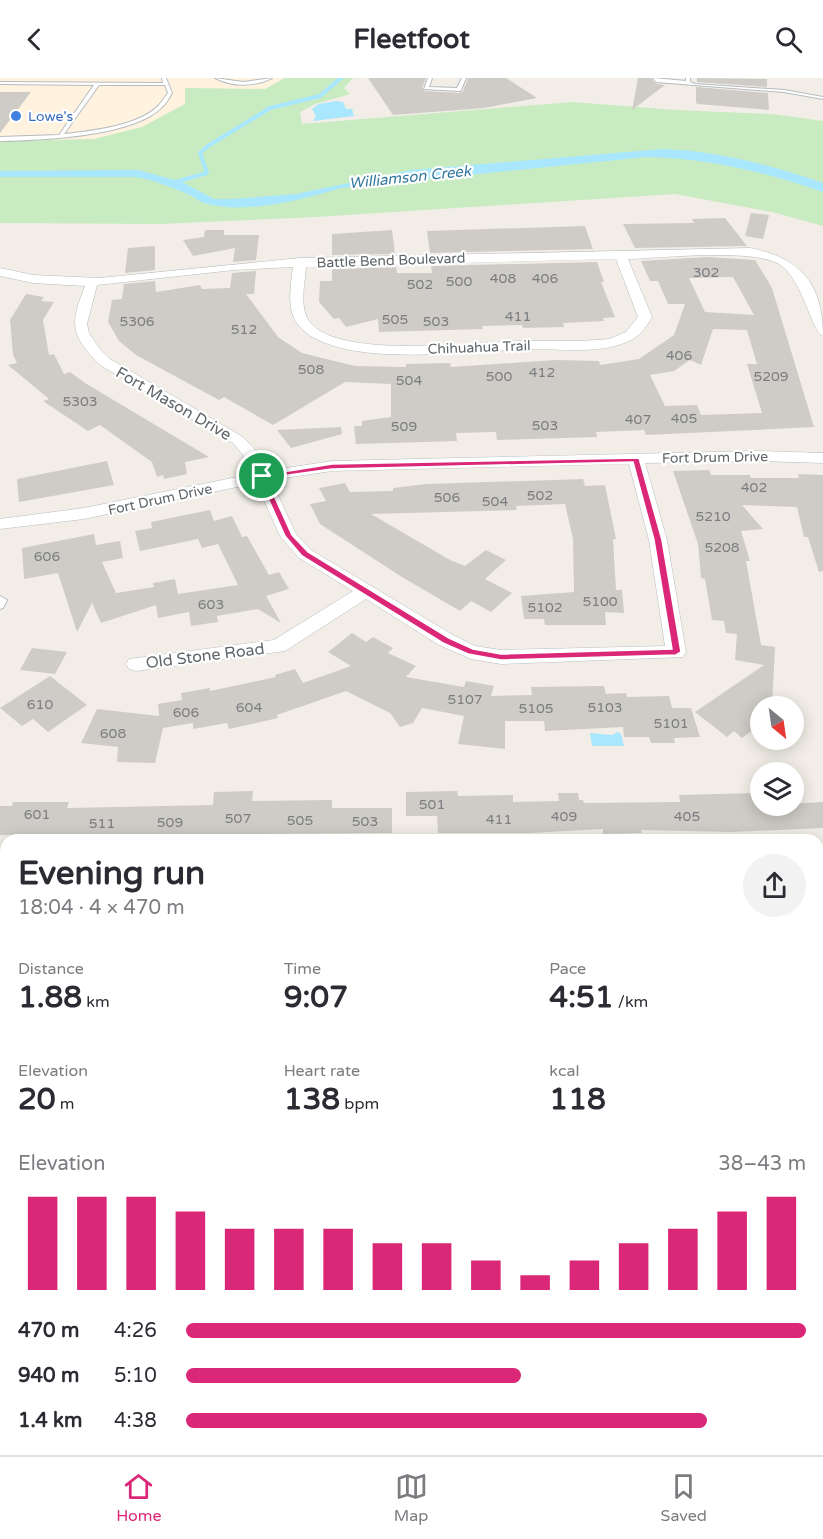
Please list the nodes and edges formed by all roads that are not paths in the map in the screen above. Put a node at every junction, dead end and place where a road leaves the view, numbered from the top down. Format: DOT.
graph roads {
  1 [pos="164,78"];
  2 [pos="217,78"];
  3 [pos="270,78"];
  4 [pos="430,78"];
  5 [pos="464,78"];
  6 [pos="655,78"];
  7 [pos="19,80"];
  8 [pos="688,80"];
  9 [pos="0,83"];
  10 [pos="97,84"];
  11 [pos="167,84"];
  12 [pos="823,98"];
  13 [pos="61,135"];
  14 [pos="0,139"];
  15 [pos="620,254"];
  16 [pos="300,262"];
  17 [pos="0,272"];
  18 [pos="93,280"];
  19 [pos="823,332"];
  20 [pos="823,458"];
  21 [pos="636,459"];
  22 [pos="262,476"];
  23 [pos="0,524"];
  24 [pos="366,591"];
  25 [pos="0,599"];
  26 [pos="0,606"];
  27 [pos="136,664"];
  1 -- 11 [label="lane"];
  2 -- 3 [label="lane"];
  4 -- 5 [label="lane"];
  6 -- 8 [label="lane"];
  7 -- 9 [label="lane"];
  7 -- 10 [label="lane"];
  8 -- 12 [label="lane"];
  10 -- 11 [label="lane"];
  10 -- 13 [label="lane"];
  11 -- 13 [label="lane"];
  13 -- 14 [label="lane"];
  15 -- 16 [label="street, Battle Bend Boulevard"];
  15 -- 16 [label="street, Chihuahua Trail"];
  15 -- 19 [label="street, Battle Bend Boulevard"];
  16 -- 18 [label="street, Battle Bend Boulevard"];
  17 -- 18 [label="street, Battle Bend Boulevard"];
  18 -- 22 [label="street, Fort Mason Drive"];
  20 -- 21 [label="street, Fort Drum Drive"];
  21 -- 22 [label="street, Fort Drum Drive"];
  21 -- 24 [label="street, Fort Mason Drive"];
  22 -- 23 [label="street, Fort Drum Drive"];
  22 -- 24 [label="street, Fort Mason Drive"];
  24 -- 27 [label="street, Old Stone Road"];
  25 -- 26 [label="lane"];
}
